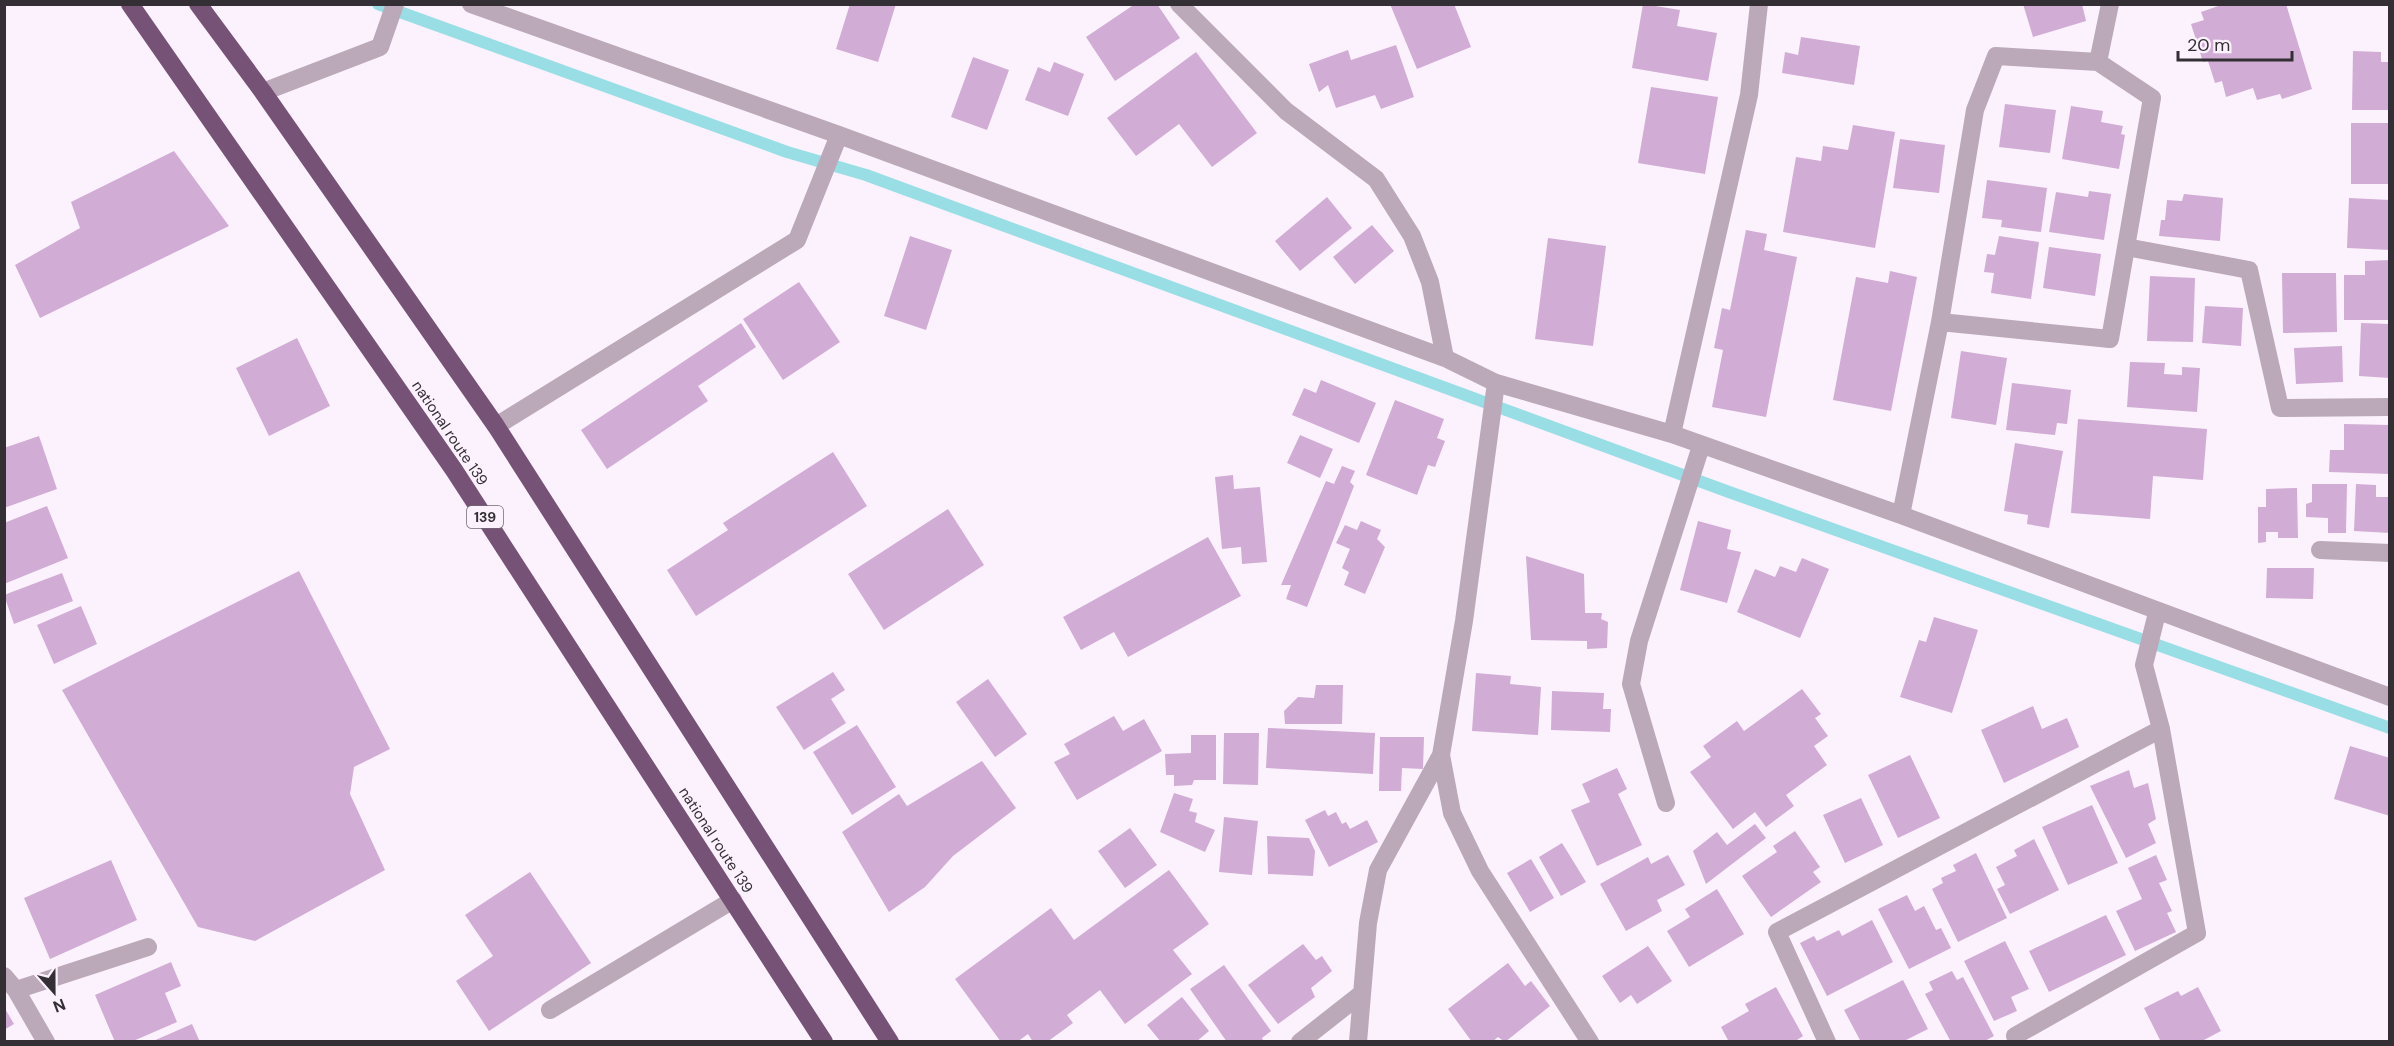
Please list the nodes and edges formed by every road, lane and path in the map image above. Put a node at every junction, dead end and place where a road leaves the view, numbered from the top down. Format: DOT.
graph roads {
  1 [pos="130,4"];
  2 [pos="198,4"];
  3 [pos="395,4"];
  4 [pos="471,4"];
  5 [pos="1179,4"];
  6 [pos="1759,4"];
  7 [pos="2110,4"];
  8 [pos="2098,62"];
  9 [pos="263,92"];
  10 [pos="837,141"];
  11 [pos="2126,247"];
  12 [pos="1941,322"];
  13 [pos="1445,358"];
  14 [pos="1496,384"];
  15 [pos="2390,407"];
  16 [pos="496,426"];
  17 [pos="1672,434"];
  18 [pos="1699,453"];
  19 [pos="1901,515"];
  20 [pos="2320,550"];
  21 [pos="2390,553"];
  22 [pos="2156,619"];
  23 [pos="2390,698"];
  24 [pos="2161,729"];
  25 [pos="1441,755"];
  26 [pos="1666,803"];
  27 [pos="733,900"];
  28 [pos="148,946"];
  29 [pos="4,976"];
  30 [pos="16,990"];
  31 [pos="1361,994"];
  32 [pos="550,1010"];
  33 [pos="2015,1036"];
  34 [pos="46,1041"];
  35 [pos="824,1041"];
  36 [pos="890,1041"];
  37 [pos="1300,1041"];
  38 [pos="1358,1041"];
  39 [pos="1590,1041"];
  40 [pos="1827,1041"];
  1 -- 27 [label="highway, national route 139 / 139"];
  2 -- 9 [label="highway"];
  3 -- 9 [label="street"];
  4 -- 10 [label="street"];
  5 -- 13 [label="street"];
  6 -- 17 [label="street"];
  7 -- 8 [label="street"];
  8 -- 11 [label="street"];
  8 -- 12 [label="street"];
  9 -- 16 [label="highway"];
  10 -- 13 [label="street"];
  10 -- 16 [label="street"];
  11 -- 12 [label="street"];
  11 -- 15 [label="street"];
  12 -- 19 [label="street"];
  13 -- 14 [label="street"];
  14 -- 17 [label="street"];
  14 -- 25 [label="street"];
  16 -- 36 [label="highway"];
  17 -- 18 [label="street"];
  18 -- 19 [label="street"];
  18 -- 26 [label="street"];
  19 -- 22 [label="street"];
  20 -- 21 [label="street"];
  22 -- 23 [label="street"];
  22 -- 24 [label="street"];
  24 -- 33 [label="street"];
  24 -- 40 [label="street"];
  25 -- 31 [label="street"];
  25 -- 39 [label="street"];
  27 -- 32 [label="street"];
  27 -- 35 [label="highway, national route 139 / 139"];
  28 -- 30 [label="street"];
  29 -- 30 [label="street"];
  30 -- 34 [label="street"];
  31 -- 37 [label="street"];
  31 -- 38 [label="street"];
}
